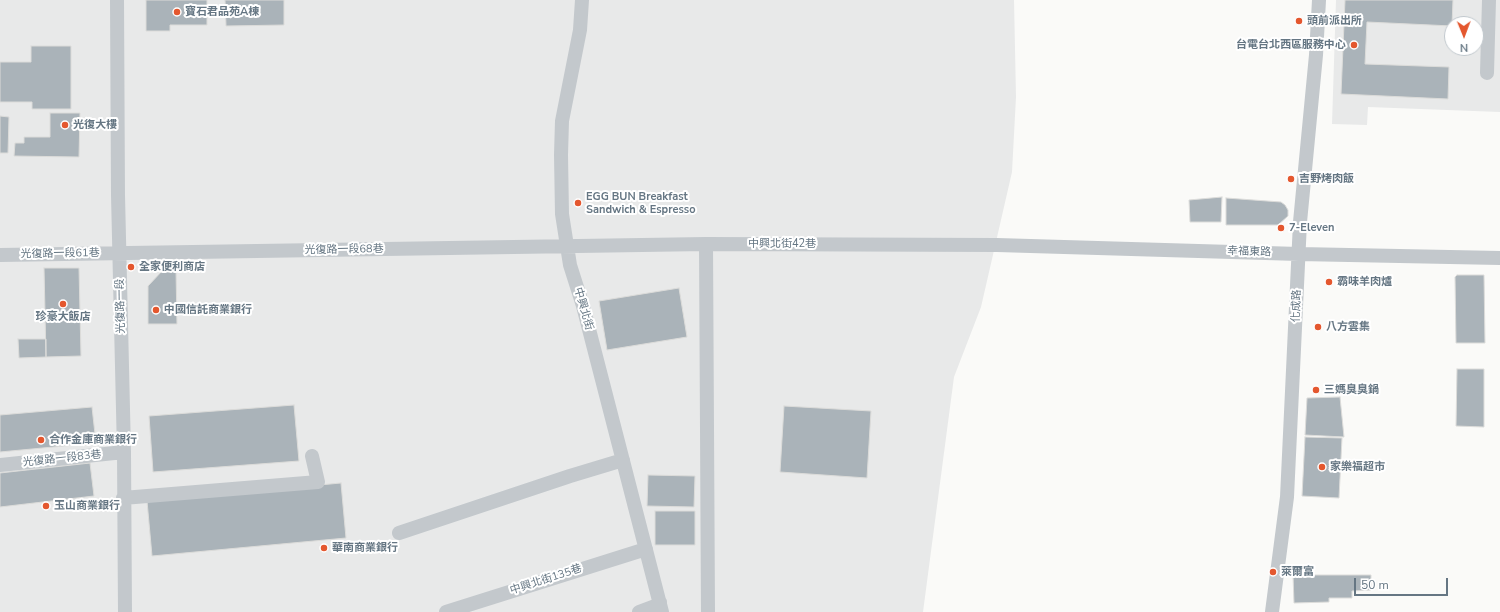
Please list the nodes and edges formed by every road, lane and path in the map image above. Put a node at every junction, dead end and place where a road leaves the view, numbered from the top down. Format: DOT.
graph roads {
  1 [pos="117,0"];
  2 [pos="582,0"];
  3 [pos="1319,0"];
  4 [pos="1490,0"];
  5 [pos="1494,30"];
  6 [pos="1487,73"];
  7 [pos="706,244"];
  8 [pos="997,245"];
  9 [pos="567,246"];
  10 [pos="120,254"];
  11 [pos="1299,254"];
  12 [pos="0,255"];
  13 [pos="1500,258"];
  14 [pos="124,452"];
  15 [pos="312,456"];
  16 [pos="623,460"];
  17 [pos="0,465"];
  18 [pos="123,498"];
  19 [pos="399,533"];
  20 [pos="646,549"];
  21 [pos="661,607"];
  22 [pos="125,612"];
  23 [pos="446,612"];
  24 [pos="639,612"];
  25 [pos="708,612"];
  26 [pos="1272,612"];
  1 -- 10 [label="street, 光復路一段"];
  2 -- 9 [label="street, 中興北街"];
  3 -- 11 [label="street, 化成路"];
  4 -- 5 [label="street"];
  5 -- 6 [label="street"];
  7 -- 8 [label="street, 中興北街42巷"];
  7 -- 9 [label="street, 中興北街42巷"];
  7 -- 25 [label="street"];
  8 -- 11 [label="street, 幸福東路"];
  9 -- 10 [label="street, 光復路一段68巷"];
  9 -- 16 [label="street, 中興北街"];
  10 -- 12 [label="street, 光復路一段61巷"];
  10 -- 14 [label="street, 光復路一段"];
  11 -- 13 [label="street, 幸福東路"];
  11 -- 26 [label="street, 化成路"];
  14 -- 17 [label="street, 光復路一段83巷"];
  14 -- 18 [label="street, 光復路一段"];
  15 -- 18 [label="street"];
  16 -- 19 [label="street"];
  16 -- 20 [label="street, 中興北街"];
  18 -- 22 [label="street, 光復路一段"];
  20 -- 21 [label="street, 中興北街"];
  20 -- 23 [label="street, 中興北街135巷"];
  21 -- 24 [label="street"];
}
